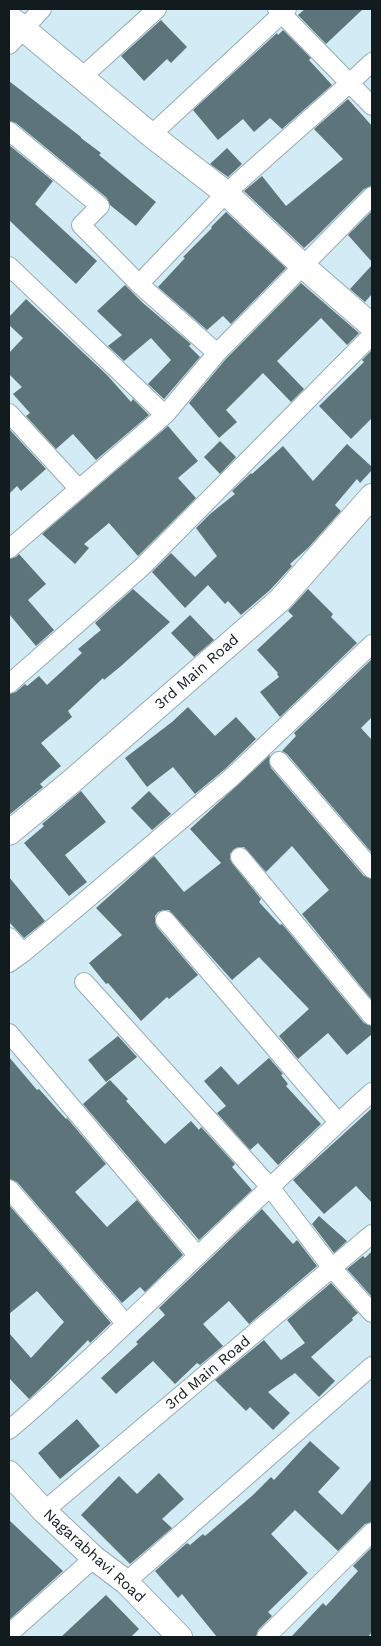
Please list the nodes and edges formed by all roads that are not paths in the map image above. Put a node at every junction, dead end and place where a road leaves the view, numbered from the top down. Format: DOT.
graph roads {
  1 [pos="42,9"];
  2 [pos="157,9"];
  3 [pos="282,10"];
  4 [pos="14,31"];
  5 [pos="372,62"];
  6 [pos="81,78"];
  7 [pos="351,82"];
  8 [pos="372,106"];
  9 [pos="9,131"];
  10 [pos="151,135"];
  11 [pos="226,193"];
  12 [pos="372,196"];
  13 [pos="9,266"];
  14 [pos="303,266"];
  15 [pos="139,284"];
  16 [pos="372,326"];
  17 [pos="372,335"];
  18 [pos="217,353"];
  19 [pos="9,413"];
  20 [pos="165,415"];
  21 [pos="78,488"];
  22 [pos="372,496"];
  23 [pos="9,548"];
  24 [pos="372,644"];
  25 [pos="9,684"];
  26 [pos="279,761"];
  27 [pos="9,833"];
  28 [pos="240,857"];
  29 [pos="372,869"];
  30 [pos="165,920"];
  31 [pos="9,937"];
  32 [pos="16,958"];
  33 [pos="84,982"];
  34 [pos="372,1016"];
  35 [pos="9,1033"];
  36 [pos="372,1092"];
  37 [pos="338,1122"];
  38 [pos="270,1187"];
  39 [pos="9,1189"];
  40 [pos="372,1234"];
  41 [pos="197,1255"];
  42 [pos="332,1268"];
  43 [pos="372,1313"];
  44 [pos="126,1324"];
  45 [pos="372,1366"];
  46 [pos="9,1430"];
  47 [pos="9,1474"];
  48 [pos="44,1511"];
  49 [pos="372,1532"];
  50 [pos="94,1558"];
  51 [pos="126,1582"];
  52 [pos="15,1633"];
  53 [pos="180,1637"];
  54 [pos="266,1637"];
  1 -- 4 [label="street"];
  2 -- 6 [label="street"];
  3 -- 7 [label="street"];
  3 -- 10 [label="street"];
  4 -- 6 [label="street"];
  5 -- 7 [label="street"];
  6 -- 10 [label="street"];
  7 -- 8 [label="street"];
  7 -- 11 [label="street"];
  9 -- 15 [label="street"];
  10 -- 11 [label="street"];
  11 -- 14 [label="street"];
  11 -- 15 [label="street"];
  12 -- 14 [label="street"];
  13 -- 20 [label="street"];
  14 -- 16 [label="street"];
  14 -- 18 [label="street"];
  15 -- 18 [label="street"];
  17 -- 25 [label="street"];
  18 -- 20 [label="street"];
  19 -- 21 [label="street"];
  20 -- 21 [label="street"];
  21 -- 23 [label="street"];
  22 -- 27 [label="street, 3rd Main Road"];
  24 -- 32 [label="street"];
  26 -- 29 [label="street"];
  28 -- 34 [label="street"];
  30 -- 37 [label="street"];
  31 -- 32 [label="street"];
  33 -- 38 [label="street"];
  35 -- 41 [label="street"];
  36 -- 37 [label="street"];
  37 -- 38 [label="street"];
  38 -- 41 [label="street"];
  38 -- 42 [label="street"];
  39 -- 44 [label="street"];
  40 -- 42 [label="street, 3rd Main Road"];
  41 -- 44 [label="street"];
  42 -- 43 [label="street"];
  42 -- 48 [label="street, 3rd Main Road"];
  44 -- 46 [label="street"];
  45 -- 51 [label="street"];
  47 -- 48 [label="street, Nagarabhavi Road"];
  48 -- 50 [label="street, Nagarabhavi Road"];
  49 -- 54 [label="street"];
  50 -- 51 [label="street, Nagarabhavi Road"];
  50 -- 52 [label="street"];
  51 -- 53 [label="street, Nagarabhavi Road"];
}
